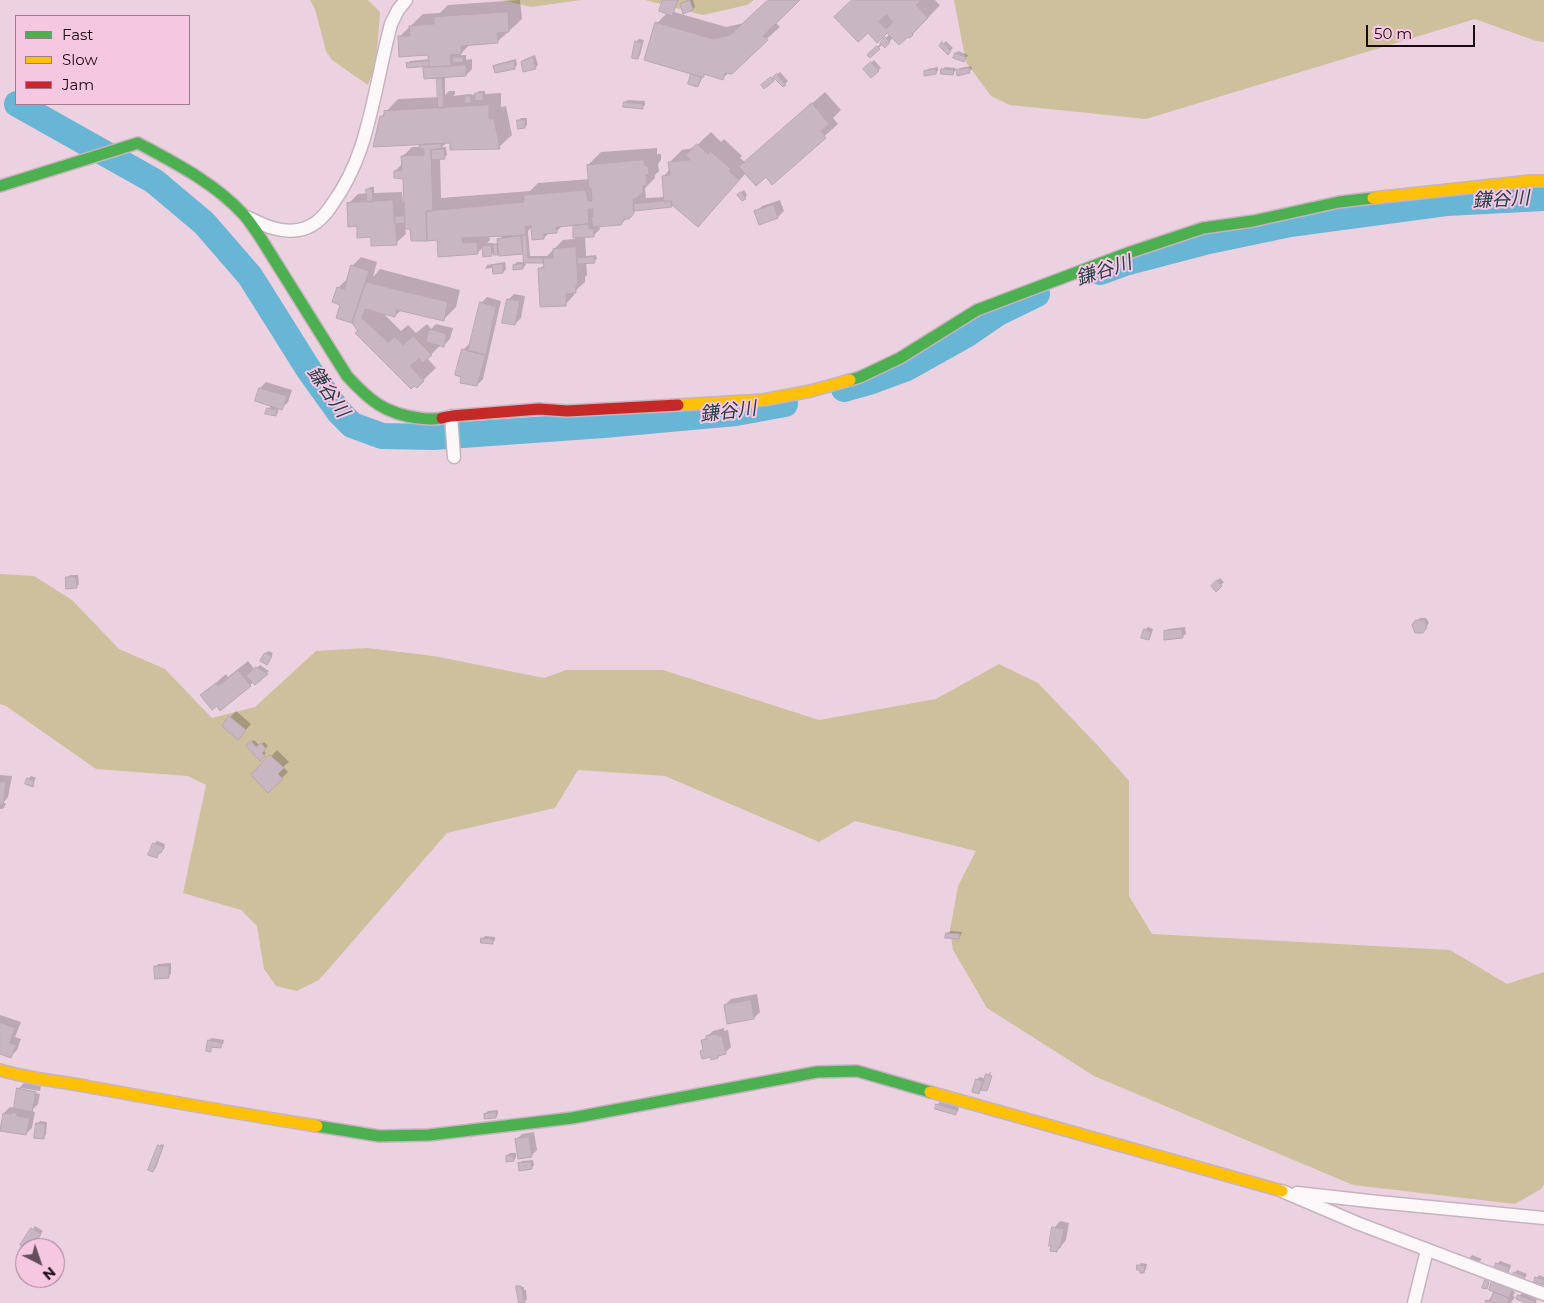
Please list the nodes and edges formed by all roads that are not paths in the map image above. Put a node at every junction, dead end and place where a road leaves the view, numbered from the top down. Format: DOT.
graph roads {
  1 [pos="406,0"];
  2 [pos="1544,181"];
  3 [pos="0,186"];
  4 [pos="245,216"];
  5 [pos="451,416"];
  6 [pos="454,457"];
  7 [pos="0,1070"];
  8 [pos="1282,1191"];
  9 [pos="1544,1218"];
  10 [pos="1427,1250"];
  11 [pos="1544,1294"];
  12 [pos="1414,1303"];
  1 -- 4 [label="street"];
  2 -- 5 [label="street"];
  3 -- 4 [label="street"];
  4 -- 5 [label="street"];
  5 -- 6 [label="street"];
  7 -- 8 [label="street"];
  8 -- 9 [label="street"];
  8 -- 10 [label="street"];
  10 -- 11 [label="street"];
  10 -- 12 [label="street"];
}
